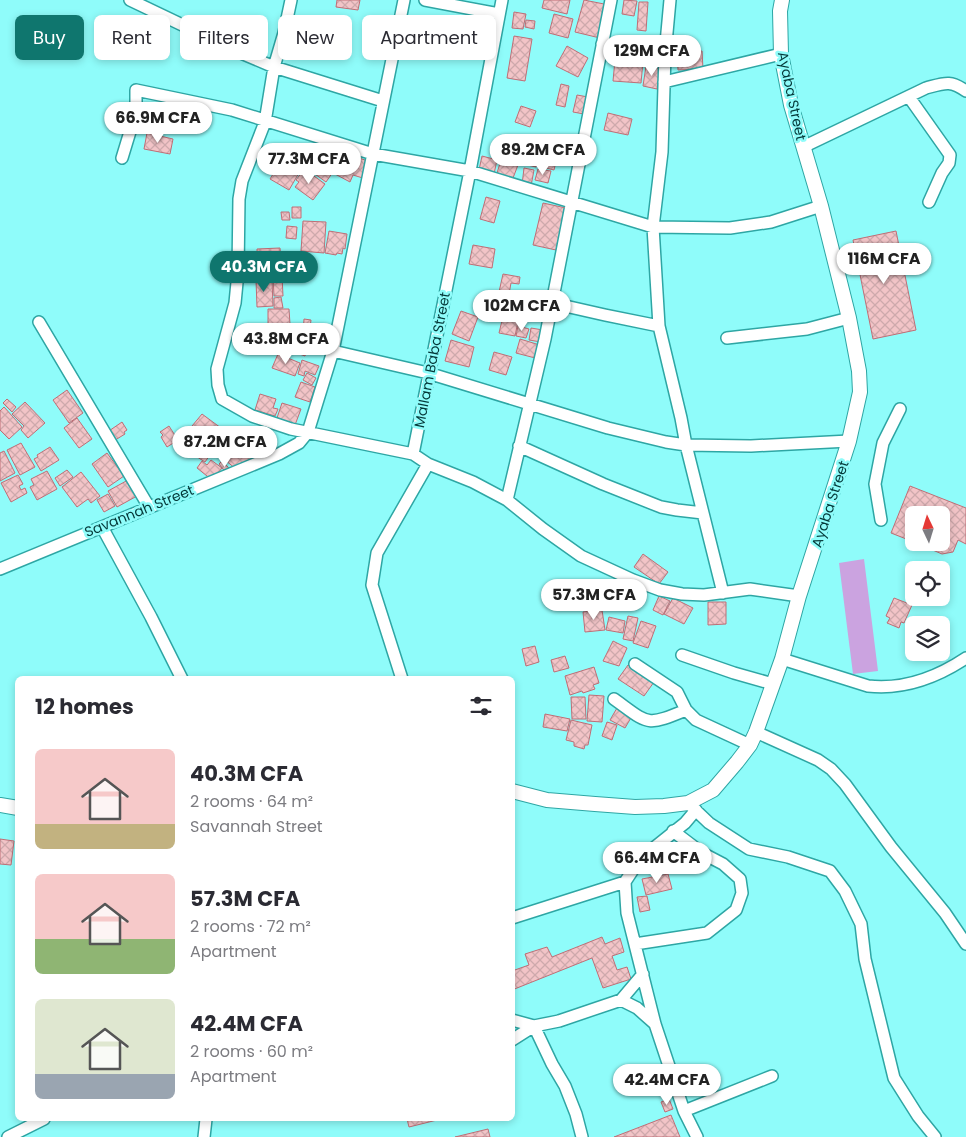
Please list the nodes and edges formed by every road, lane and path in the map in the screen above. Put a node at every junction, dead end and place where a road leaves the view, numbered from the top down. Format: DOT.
graph roads {
  1 [pos="130,0"];
  2 [pos="291,0"];
  3 [pos="404,0"];
  4 [pos="425,0"];
  5 [pos="502,0"];
  6 [pos="611,0"];
  7 [pos="670,0"];
  8 [pos="782,0"];
  9 [pos="499,14"];
  10 [pos="602,44"];
  11 [pos="665,54"];
  12 [pos="781,54"];
  13 [pos="274,67"];
  14 [pos="664,82"];
  15 [pos="966,91"];
  16 [pos="909,97"];
  17 [pos="383,101"];
  18 [pos="265,122"];
  19 [pos="803,147"];
  20 [pos="373,154"];
  21 [pos="122,158"];
  22 [pos="470,171"];
  23 [pos="571,202"];
  24 [pos="929,202"];
  25 [pos="821,206"];
  26 [pos="653,227"];
  27 [pos="552,302"];
  28 [pos="849,318"];
  29 [pos="39,322"];
  30 [pos="659,326"];
  31 [pos="727,338"];
  32 [pos="333,352"];
  33 [pos="428,373"];
  34 [pos="529,404"];
  35 [pos="900,410"];
  36 [pos="308,432"];
  37 [pos="850,441"];
  38 [pos="686,445"];
  39 [pos="519,446"];
  40 [pos="413,454"];
  41 [pos="428,464"];
  42 [pos="507,500"];
  43 [pos="149,507"];
  44 [pos="703,512"];
  45 [pos="881,520"];
  46 [pos="102,526"];
  47 [pos="0,569"];
  48 [pos="723,593"];
  49 [pos="799,596"];
  50 [pos="682,655"];
  51 [pos="966,658"];
  52 [pos="782,659"];
  53 [pos="636,664"];
  54 [pos="180,676"];
  55 [pos="401,676"];
  56 [pos="773,684"];
  57 [pos="614,699"];
  58 [pos="686,710"];
  59 [pos="756,732"];
  60 [pos="750,745"];
  61 [pos="515,792"];
  62 [pos="0,805"];
  63 [pos="692,806"];
  64 [pos="15,808"];
  65 [pos="673,831"];
  66 [pos="625,882"];
  67 [pos="515,917"];
  68 [pos="635,944"];
  69 [pos="966,944"];
  70 [pos="643,974"];
  71 [pos="621,1000"];
  72 [pos="515,1021"];
  73 [pos="655,1024"];
  74 [pos="534,1026"];
  75 [pos="515,1038"];
  76 [pos="772,1076"];
  77 [pos="684,1111"];
  78 [pos="41,1121"];
  79 [pos="206,1121"];
  80 [pos="26,1133"];
  81 [pos="8,1137"];
  82 [pos="204,1137"];
  83 [pos="582,1137"];
  84 [pos="696,1137"];
  85 [pos="935,1137"];
  1 -- 13 [label="street"];
  2 -- 13 [label="street"];
  3 -- 17 [label="street"];
  4 -- 9 [label="street"];
  5 -- 9 [label="street, Mallam Baba Street"];
  6 -- 10 [label="street"];
  7 -- 11 [label="street"];
  8 -- 12 [label="main road, Ayaba Street"];
  9 -- 22 [label="street, Mallam Baba Street"];
  10 -- 11 [label="street"];
  10 -- 23 [label="street"];
  11 -- 14 [label="street"];
  12 -- 14 [label="street"];
  12 -- 19 [label="main road, Ayaba Street"];
  13 -- 17 [label="street"];
  13 -- 18 [label="street"];
  14 -- 26 [label="street"];
  15 -- 16 [label="street"];
  16 -- 19 [label="street"];
  16 -- 24 [label="street"];
  17 -- 20 [label="street"];
  18 -- 20 [label="street"];
  18 -- 21 [label="street"];
  18 -- 36 [label="street"];
  19 -- 25 [label="main road, Ayaba Street"];
  20 -- 22 [label="street"];
  20 -- 32 [label="street"];
  22 -- 23 [label="street"];
  22 -- 33 [label="street, Mallam Baba Street"];
  23 -- 26 [label="street"];
  23 -- 27 [label="street"];
  25 -- 26 [label="street"];
  25 -- 28 [label="main road, Ayaba Street"];
  26 -- 30 [label="street"];
  27 -- 30 [label="street"];
  27 -- 34 [label="street"];
  28 -- 31 [label="street"];
  28 -- 37 [label="main road, Ayaba Street"];
  29 -- 43 [label="street"];
  30 -- 38 [label="street"];
  32 -- 33 [label="street"];
  32 -- 36 [label="street"];
  33 -- 34 [label="street"];
  33 -- 40 [label="street, Mallam Baba Street"];
  34 -- 38 [label="street"];
  34 -- 39 [label="street"];
  35 -- 45 [label="street"];
  36 -- 40 [label="street"];
  36 -- 43 [label="street, Savannah Street"];
  37 -- 38 [label="street"];
  37 -- 49 [label="main road, Ayaba Street"];
  38 -- 44 [label="street"];
  39 -- 42 [label="street"];
  39 -- 44 [label="street"];
  40 -- 41 [label="street"];
  41 -- 42 [label="street"];
  41 -- 55 [label="street"];
  42 -- 48 [label="street"];
  43 -- 46 [label="street, Savannah Street"];
  44 -- 48 [label="street"];
  46 -- 47 [label="street, Savannah Street"];
  46 -- 54 [label="street"];
  48 -- 49 [label="street"];
  49 -- 52 [label="main road, Ayaba Street"];
  50 -- 56 [label="street"];
  51 -- 52 [label="street"];
  52 -- 56 [label="main road, Ayaba Street"];
  53 -- 58 [label="street"];
  56 -- 59 [label="main road, Ayaba Street"];
  57 -- 58 [label="street"];
  58 -- 60 [label="street"];
  59 -- 60 [label="main road, Ayaba Street"];
  59 -- 69 [label="street"];
  60 -- 63 [label="main road, Ayaba Street"];
  61 -- 63 [label="main road, Ayaba Street"];
  62 -- 64 [label="main road"];
  63 -- 65 [label="street"];
  63 -- 85 [label="street"];
  65 -- 66 [label="street"];
  65 -- 68 [label="street"];
  66 -- 67 [label="street"];
  66 -- 68 [label="street"];
  68 -- 70 [label="street"];
  70 -- 71 [label="street"];
  70 -- 73 [label="street"];
  71 -- 73 [label="street"];
  71 -- 74 [label="street"];
  72 -- 74 [label="street"];
  73 -- 77 [label="street"];
  74 -- 75 [label="street"];
  74 -- 83 [label="street"];
  76 -- 77 [label="street"];
  77 -- 84 [label="street"];
  78 -- 80 [label="street"];
  79 -- 82 [label="street"];
  80 -- 81 [label="street"];
}
